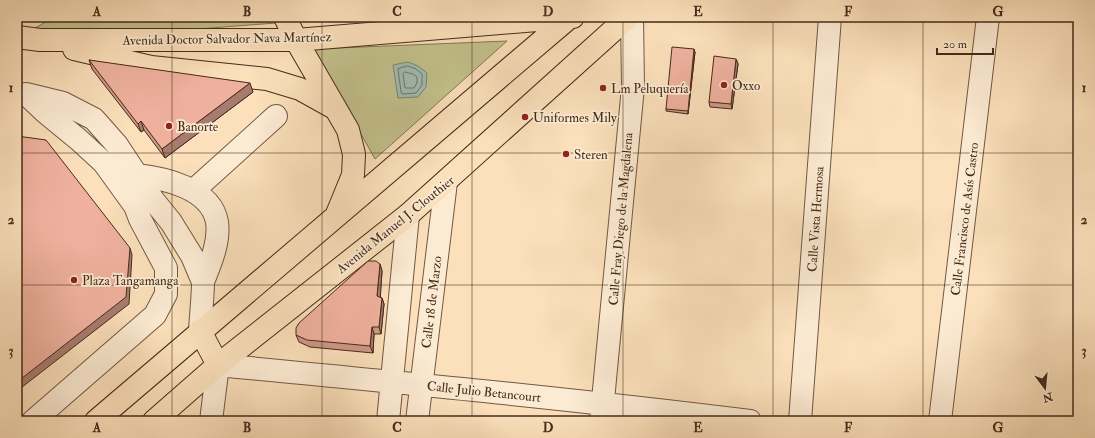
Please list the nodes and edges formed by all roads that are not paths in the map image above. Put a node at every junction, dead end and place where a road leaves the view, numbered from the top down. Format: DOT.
graph roads {
  1 [pos="285,17"];
  2 [pos="302,17"];
  3 [pos="573,17"];
  4 [pos="628,17"];
  5 [pos="632,17"];
  6 [pos="830,17"];
  7 [pos="988,17"];
  8 [pos="17,37"];
  9 [pos="40,40"];
  10 [pos="296,40"];
  11 [pos="20,96"];
  12 [pos="336,109"];
  13 [pos="276,116"];
  14 [pos="128,181"];
  15 [pos="446,182"];
  16 [pos="193,191"];
  17 [pos="408,215"];
  18 [pos="336,217"];
  19 [pos="204,282"];
  20 [pos="200,331"];
  21 [pos="218,365"];
  22 [pos="393,381"];
  23 [pos="421,385"];
  24 [pos="602,412"];
  25 [pos="33,421"];
  26 [pos="96,421"];
  27 [pos="154,421"];
  28 [pos="211,421"];
  29 [pos="388,421"];
  30 [pos="417,421"];
  31 [pos="750,421"];
  32 [pos="800,421"];
  33 [pos="940,421"];
  1 -- 10 [label="main road"];
  2 -- 10 [label="main road"];
  3 -- 10 [label="main road, Avenida Doctor Salvador Nava Martínez"];
  3 -- 18 [label="main road"];
  4 -- 15 [label="main road, Avenida Manuel J. Clouthier"];
  5 -- 24 [label="street, Calle Fray Diego de la Magdalena"];
  6 -- 32 [label="street, Calle Vista Hermosa"];
  7 -- 33 [label="street, Calle Francisco de Asís Castro"];
  8 -- 9 [label="main road, Avenida Doctor Salvador Nava Martínez"];
  9 -- 10 [label="main road, Avenida Doctor Salvador Nava Martínez"];
  9 -- 12 [label="main road"];
  10 -- 12 [label="main road"];
  11 -- 14 [label="street"];
  12 -- 18 [label="main road"];
  13 -- 16 [label="street"];
  14 -- 16 [label="street"];
  14 -- 19 [label="street"];
  14 -- 25 [label="street"];
  15 -- 17 [label="main road, Avenida Manuel J. Clouthier"];
  15 -- 23 [label="street, Calle 18 de Marzo"];
  16 -- 19 [label="street"];
  17 -- 21 [label="main road, Avenida Manuel J. Clouthier"];
  17 -- 22 [label="street"];
  18 -- 20 [label="main road"];
  19 -- 20 [label="street"];
  20 -- 21 [label="main road"];
  20 -- 26 [label="main road"];
  21 -- 22 [label="street, Calle Julio Betancourt"];
  21 -- 27 [label="main road, Avenida Manuel J. Clouthier"];
  21 -- 28 [label="street"];
  22 -- 23 [label="street, Calle Julio Betancourt"];
  22 -- 29 [label="street"];
  23 -- 24 [label="street, Calle Julio Betancourt"];
  23 -- 30 [label="street, Calle 18 de Marzo"];
  24 -- 31 [label="street, Calle Julio Betancourt"];
}
